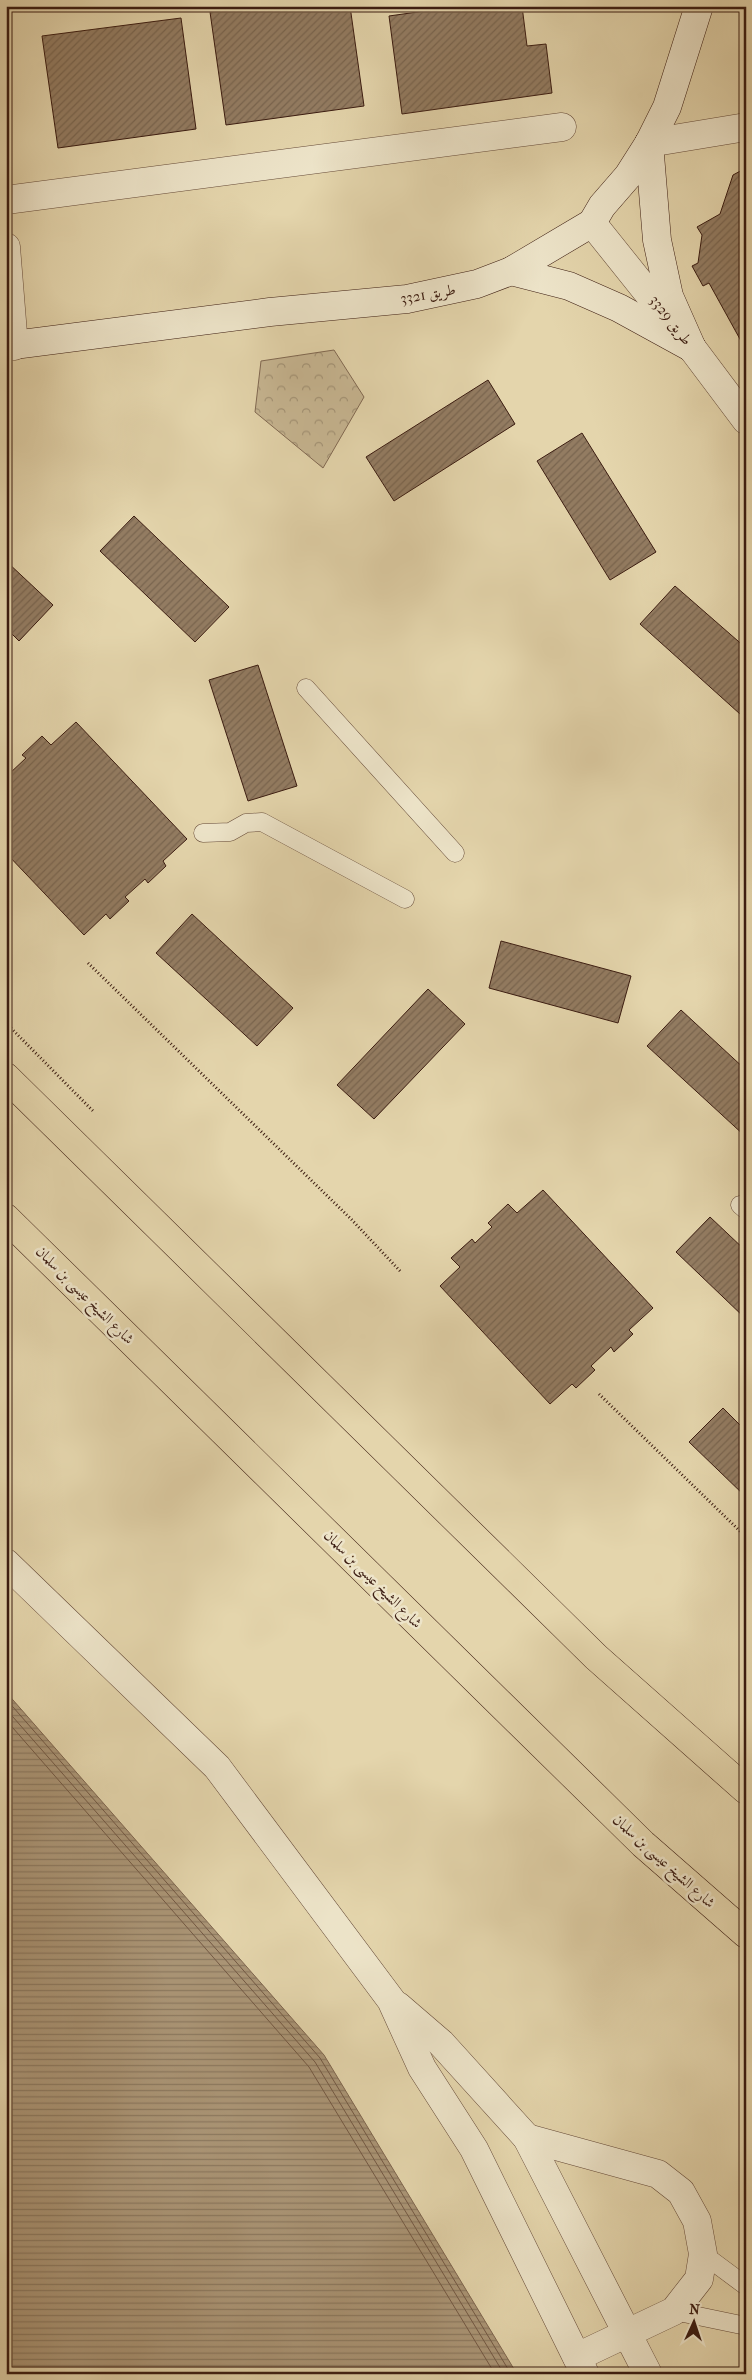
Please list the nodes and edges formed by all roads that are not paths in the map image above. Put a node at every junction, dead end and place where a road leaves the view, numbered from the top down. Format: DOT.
graph roads {
  1 [pos="699,6"];
  2 [pos="562,127"];
  3 [pos="746,127"];
  4 [pos="649,143"];
  5 [pos="6,200"];
  6 [pos="592,223"];
  7 [pos="6,247"];
  8 [pos="511,270"];
  9 [pos="10,346"];
  10 [pos="692,348"];
  11 [pos="746,420"];
  12 [pos="306,688"];
  13 [pos="203,833"];
  14 [pos="455,853"];
  15 [pos="405,899"];
  16 [pos="6,1078"];
  17 [pos="6,1218"];
  18 [pos="6,1563"];
  19 [pos="746,1790"];
  20 [pos="746,1934"];
  21 [pos="391,2000"];
  22 [pos="526,2138"];
  23 [pos="703,2254"];
  24 [pos="746,2286"];
  25 [pos="674,2311"];
  26 [pos="746,2326"];
  27 [pos="627,2334"];
  28 [pos="581,2366"];
  29 [pos="648,2374"];
  1 -- 4 [label="street, طريق 3321"];
  2 -- 5 [label="street"];
  3 -- 4 [label="street"];
  4 -- 6 [label="street, طريق 3321"];
  4 -- 10 [label="street"];
  6 -- 8 [label="street, طريق 3321"];
  6 -- 10 [label="street, طريق 3329"];
  7 -- 9 [label="street"];
  8 -- 9 [label="street, طريق 3321"];
  8 -- 10 [label="street"];
  10 -- 11 [label="street, طريق 3329"];
  12 -- 14 [label="lane"];
  13 -- 15 [label="lane"];
  16 -- 19 [label="highway"];
  17 -- 20 [label="highway, شارع الشيخ عيسى بن سلمان"];
  18 -- 21 [label="street"];
  21 -- 22 [label="street"];
  21 -- 28 [label="street"];
  22 -- 23 [label="street"];
  22 -- 27 [label="street"];
  23 -- 24 [label="lane"];
  23 -- 25 [label="street"];
  25 -- 26 [label="lane"];
  25 -- 27 [label="street"];
  27 -- 28 [label="street"];
  27 -- 29 [label="street"];
}
